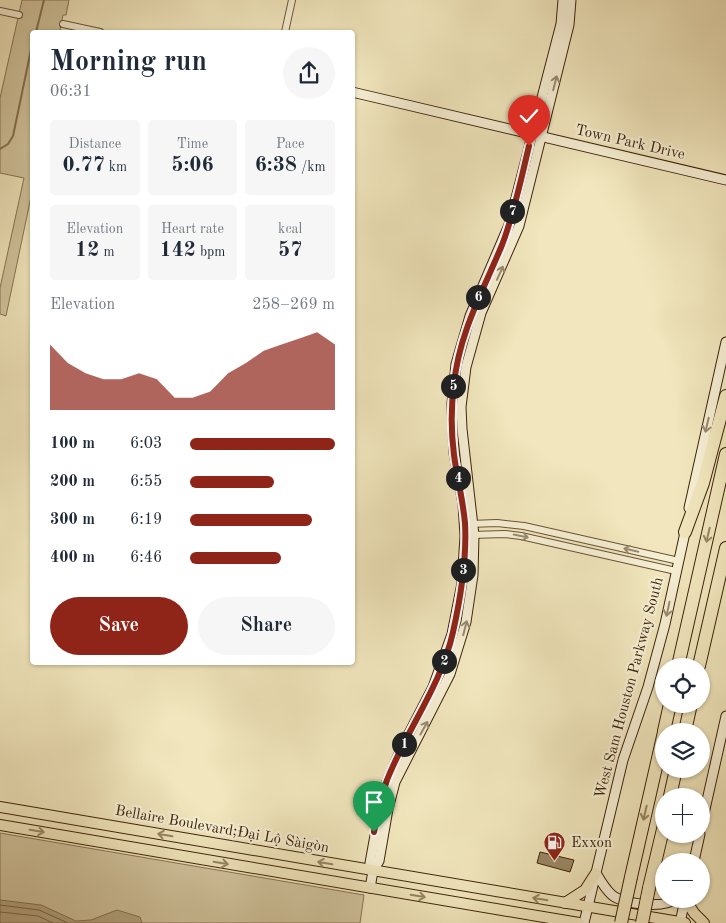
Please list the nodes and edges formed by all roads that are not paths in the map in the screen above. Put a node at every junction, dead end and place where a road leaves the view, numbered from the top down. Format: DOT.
graph roads {
  1 [pos="292,0"];
  2 [pos="562,0"];
  3 [pos="571,0"];
  4 [pos="0,11"];
  5 [pos="19,15"];
  6 [pos="62,24"];
  7 [pos="90,30"];
  8 [pos="285,30"];
  9 [pos="355,93"];
  10 [pos="537,135"];
  11 [pos="726,180"];
  12 [pos="726,342"];
  13 [pos="726,396"];
  14 [pos="726,454"];
  15 [pos="469,524"];
  16 [pos="685,532"];
  17 [pos="470,535"];
  18 [pos="570,536"];
  19 [pos="568,547"];
  20 [pos="726,548"];
  21 [pos="679,561"];
  22 [pos="676,571"];
  23 [pos="680,658"];
  24 [pos="701,658"];
  25 [pos="441,670"];
  26 [pos="450,674"];
  27 [pos="726,716"];
  28 [pos="399,764"];
  29 [pos="655,771"];
  30 [pos="710,788"];
  31 [pos="0,807"];
  32 [pos="0,825"];
  33 [pos="107,826"];
  34 [pos="104,843"];
  35 [pos="660,843"];
  36 [pos="373,871"];
  37 [pos="596,873"];
  38 [pos="370,888"];
  39 [pos="565,902"];
  40 [pos="655,904"];
  41 [pos="588,906"];
  42 [pos="684,908"];
  43 [pos="691,908"];
  44 [pos="559,921"];
  45 [pos="579,923"];
  46 [pos="584,923"];
  47 [pos="621,923"];
  48 [pos="642,923"];
  49 [pos="681,923"];
  50 [pos="704,923"];
  1 -- 8 [label="street"];
  2 -- 10 [label="street"];
  10 -- 3 [label="street, one-way"];
  4 -- 5 [label="street"];
  6 -- 7 [label="street"];
  9 -- 10 [label="street, Town Park Drive"];
  10 -- 11 [label="street, Town Park Drive"];
  10 -- 15 [label="street"];
  12 -- 16 [label="street, West Sam Houston Parkway South, one-way"];
  13 -- 16 [label="highway"];
  14 -- 23 [label="highway, one-way"];
  15 -- 17 [label="street"];
  15 -- 18 [label="street"];
  16 -- 21 [label="street, West Sam Houston Parkway South"];
  17 -- 19 [label="street, one-way"];
  17 -- 25 [label="street"];
  26 -- 17 [label="street, one-way"];
  18 -- 19 [label="street"];
  21 -- 18 [label="street, one-way"];
  19 -- 22 [label="street"];
  20 -- 24 [label="highway"];
  21 -- 22 [label="street, West Sam Houston Parkway South"];
  22 -- 37 [label="street, West Sam Houston Parkway South, one-way"];
  25 -- 26 [label="street"];
  25 -- 28 [label="street"];
  28 -- 26 [label="street, one-way"];
  27 -- 30 [label="street"];
  28 -- 36 [label="street"];
  29 -- 47 [label="highway, one-way, bridge"];
  31 -- 33 [label="main road, Bellaire Boulevard;Đại Lộ Sàigòn"];
  32 -- 34 [label="main road, one-way"];
  33 -- 34 [label="main road"];
  36 -- 33 [label="main road, Bellaire Boulevard;Đại Lộ Sàigòn, one-way"];
  34 -- 38 [label="main road, one-way"];
  35 -- 48 [label="highway, bridge"];
  36 -- 38 [label="street"];
  39 -- 36 [label="main road, Bellaire Boulevard;Đại Lộ Sàigòn, one-way"];
  37 -- 39 [label="main road"];
  37 -- 40 [label="street"];
  37 -- 41 [label="street, West Sam Houston Parkway South"];
  38 -- 44 [label="main road, one-way"];
  39 -- 41 [label="main road, Bellaire Boulevard;Đại Lộ Sàigòn"];
  41 -- 46 [label="street, West Sam Houston Parkway South"];
  41 -- 49 [label="main road, Bellaire Boulevard;Đại Lộ Sàigòn"];
  42 -- 49 [label="street"];
  43 -- 50 [label="main road"];
  44 -- 45 [label="main road"];
}
